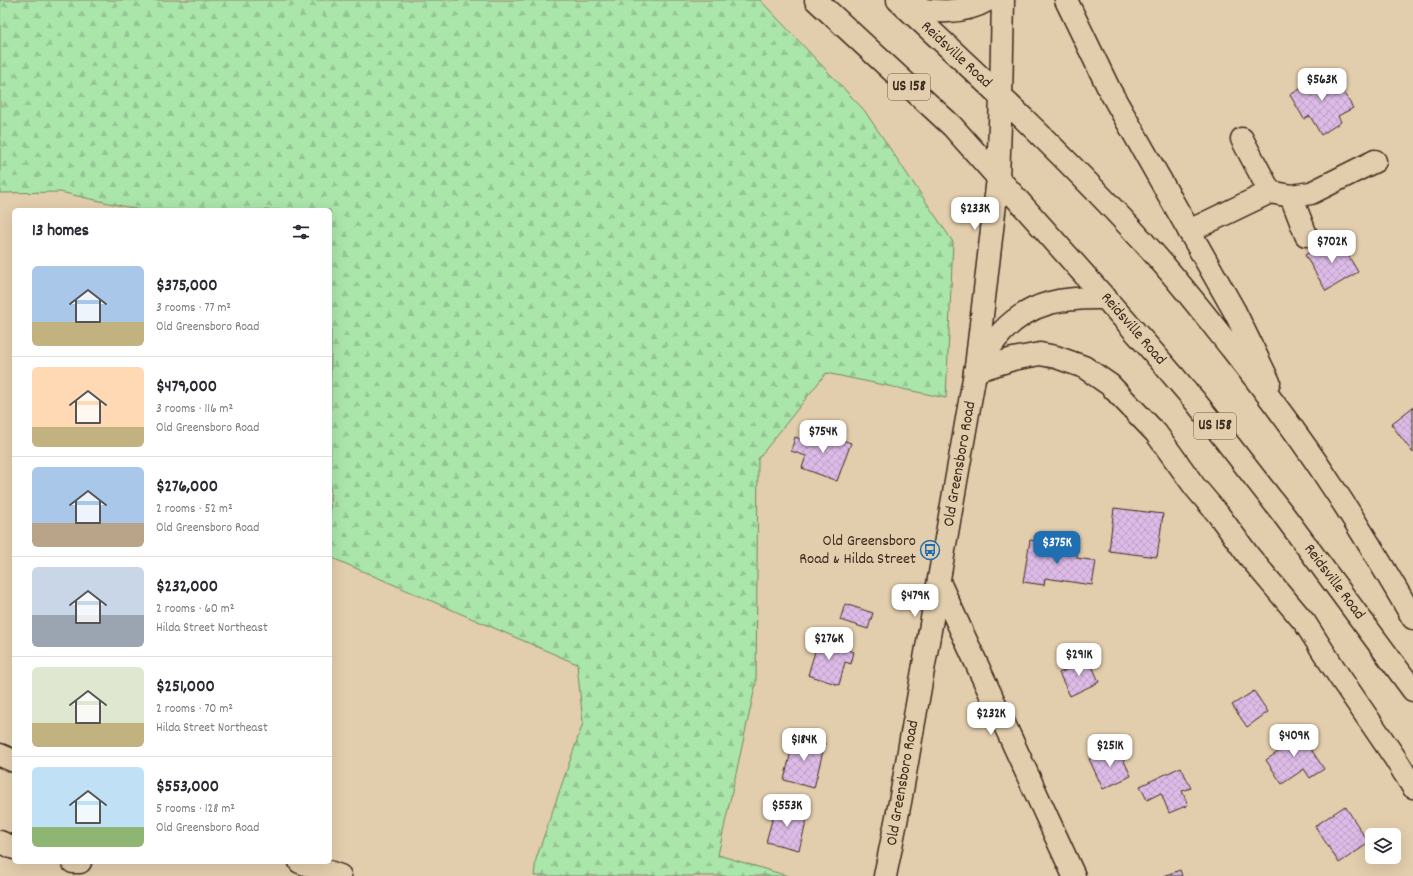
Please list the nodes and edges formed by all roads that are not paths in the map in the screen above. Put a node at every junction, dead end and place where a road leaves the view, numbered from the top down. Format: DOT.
graph roads {
  1 [pos="816,0"];
  2 [pos="988,0"];
  3 [pos="1003,0"];
  4 [pos="1066,0"];
  5 [pos="902,4"];
  6 [pos="1001,97"];
  7 [pos="1242,139"];
  8 [pos="1375,161"];
  9 [pos="998,178"];
  10 [pos="1270,192"];
  11 [pos="1291,196"];
  12 [pos="1189,231"];
  13 [pos="1306,235"];
  14 [pos="1106,298"];
  15 [pos="976,369"];
  16 [pos="1289,422"];
  17 [pos="939,582"];
  18 [pos="1413,618"];
  19 [pos="1413,690"];
  20 [pos="0,755"];
  21 [pos="12,761"];
  22 [pos="1413,787"];
  23 [pos="0,842"];
  24 [pos="12,847"];
  25 [pos="306,864"];
  26 [pos="340,876"];
  27 [pos="885,876"];
  28 [pos="1074,876"];
  1 -- 9 [label="main road, Reidsville Road / US 158"];
  2 -- 5 [label="main road"];
  3 -- 6 [label="main road, Old Greensboro Road"];
  4 -- 12 [label="main road"];
  5 -- 6 [label="main road, Reidsville Road"];
  6 -- 9 [label="main road, Old Greensboro Road"];
  6 -- 16 [label="main road, Reidsville Road"];
  7 -- 10 [label="main road"];
  8 -- 11 [label="main road"];
  9 -- 14 [label="main road, Reidsville Road / US 158"];
  9 -- 15 [label="main road, Old Greensboro Road"];
  10 -- 11 [label="main road"];
  10 -- 12 [label="main road"];
  11 -- 13 [label="main road"];
  12 -- 16 [label="main road"];
  14 -- 15 [label="main road"];
  14 -- 19 [label="main road, Reidsville Road / US 158"];
  15 -- 17 [label="main road, Old Greensboro Road"];
  15 -- 22 [label="main road"];
  16 -- 18 [label="main road, Reidsville Road"];
  17 -- 27 [label="main road, Old Greensboro Road"];
  17 -- 28 [label="main road"];
  20 -- 21 [label="main road"];
  23 -- 24 [label="main road"];
  25 -- 26 [label="main road"];
}
